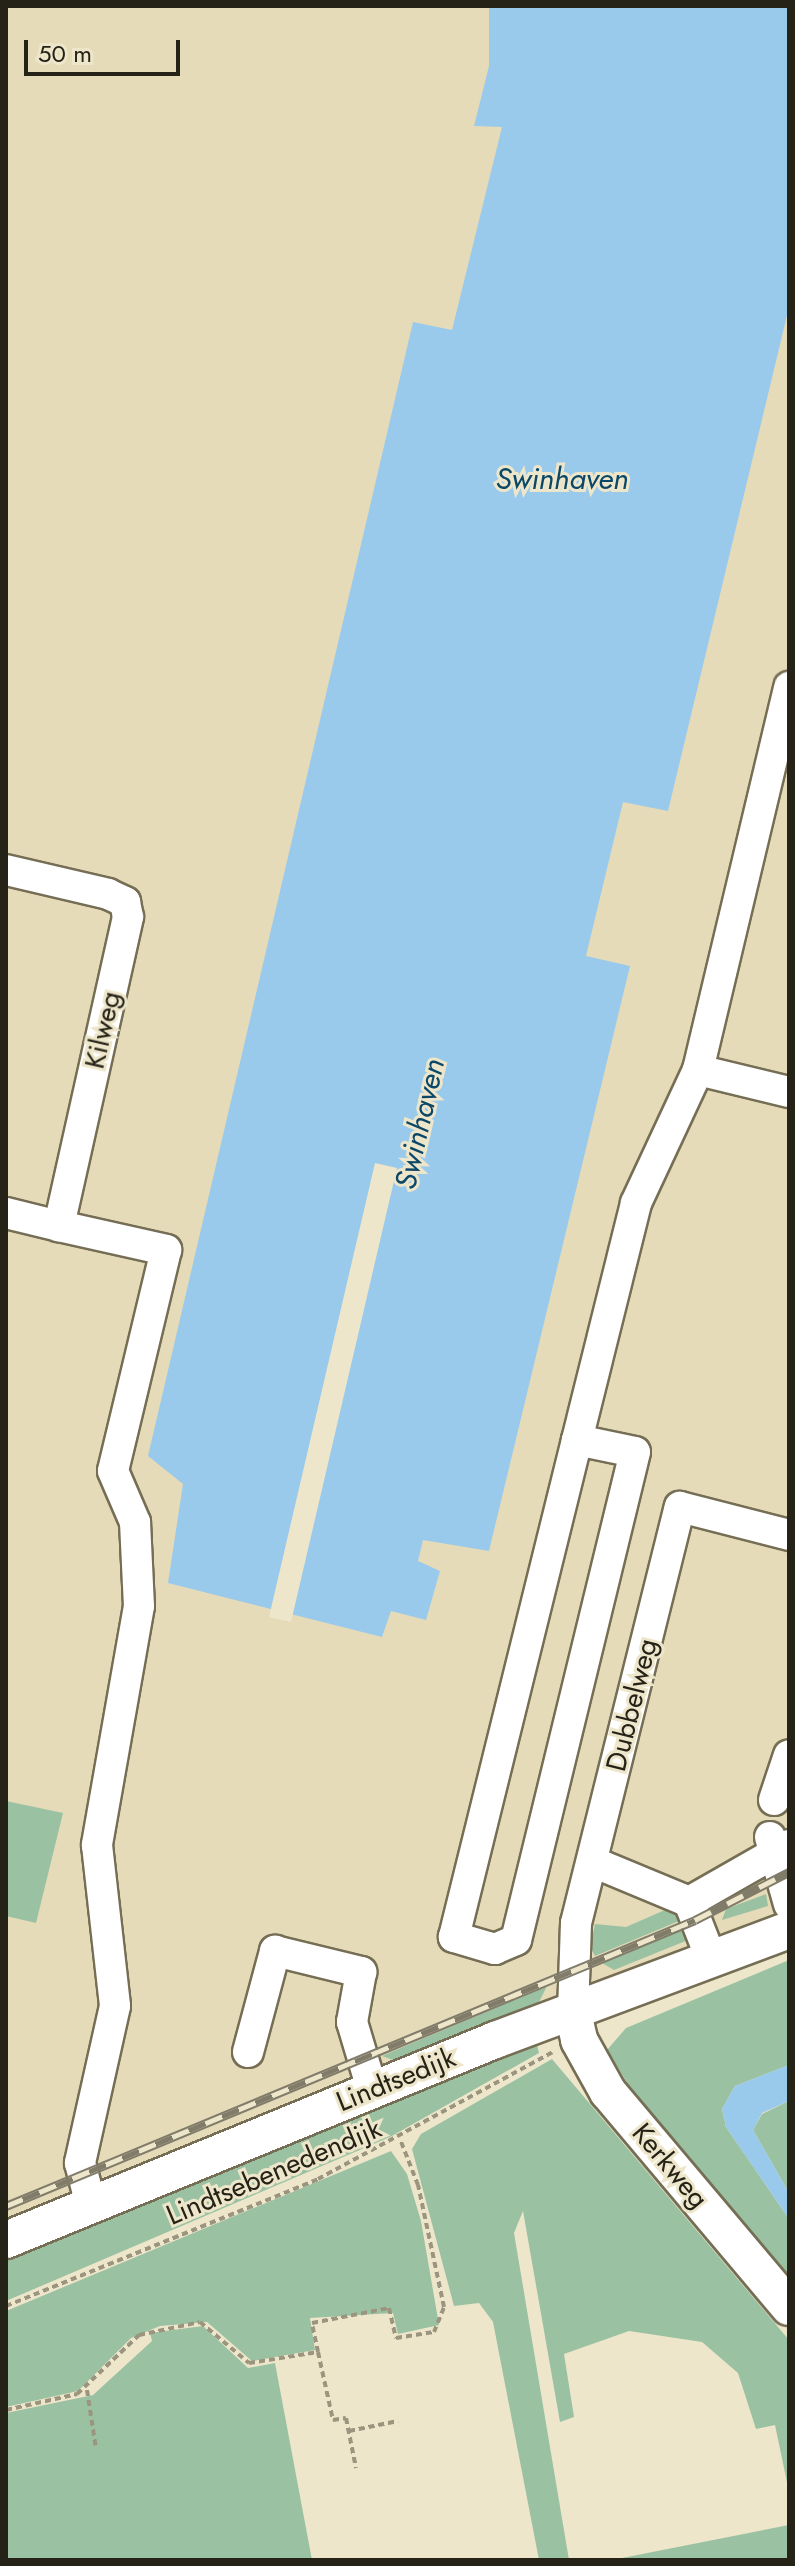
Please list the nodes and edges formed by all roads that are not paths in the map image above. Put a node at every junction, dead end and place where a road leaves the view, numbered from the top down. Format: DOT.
graph roads {
  1 [pos="789,687"];
  2 [pos="6,870"];
  3 [pos="698,1070"];
  4 [pos="789,1092"];
  5 [pos="6,1213"];
  6 [pos="59,1226"];
  7 [pos="577,1440"];
  8 [pos="789,1535"];
  9 [pos="789,1755"];
  10 [pos="774,1800"];
  11 [pos="777,1846"];
  12 [pos="593,1862"];
  13 [pos="689,1902"];
  14 [pos="789,1904"];
  15 [pos="789,1930"];
  16 [pos="712,1961"];
  17 [pos="573,2013"];
  18 [pos="248,2052"];
  19 [pos="372,2089"];
  20 [pos="91,2205"];
  21 [pos="6,2240"];
  22 [pos="789,2307"];
  1 -- 3 [label="street"];
  2 -- 6 [label="street, Kilweg"];
  3 -- 4 [label="street"];
  3 -- 7 [label="street"];
  5 -- 6 [label="street"];
  6 -- 20 [label="street"];
  7 -- 7 [label="street"];
  8 -- 12 [label="street, Dubbelweg"];
  9 -- 10 [label="street"];
  11 -- 13 [label="street"];
  11 -- 14 [label="street"];
  12 -- 13 [label="street"];
  12 -- 17 [label="street, Dubbelweg"];
  13 -- 16 [label="street"];
  15 -- 16 [label="main road, Lindtsedijk"];
  16 -- 17 [label="main road, Lindtsedijk"];
  17 -- 19 [label="main road, Lindtsedijk"];
  17 -- 22 [label="main road, Kerkweg"];
  18 -- 19 [label="street"];
  19 -- 20 [label="main road, Lindtsedijk"];
  20 -- 21 [label="main road, Lindtsedijk"];
}
